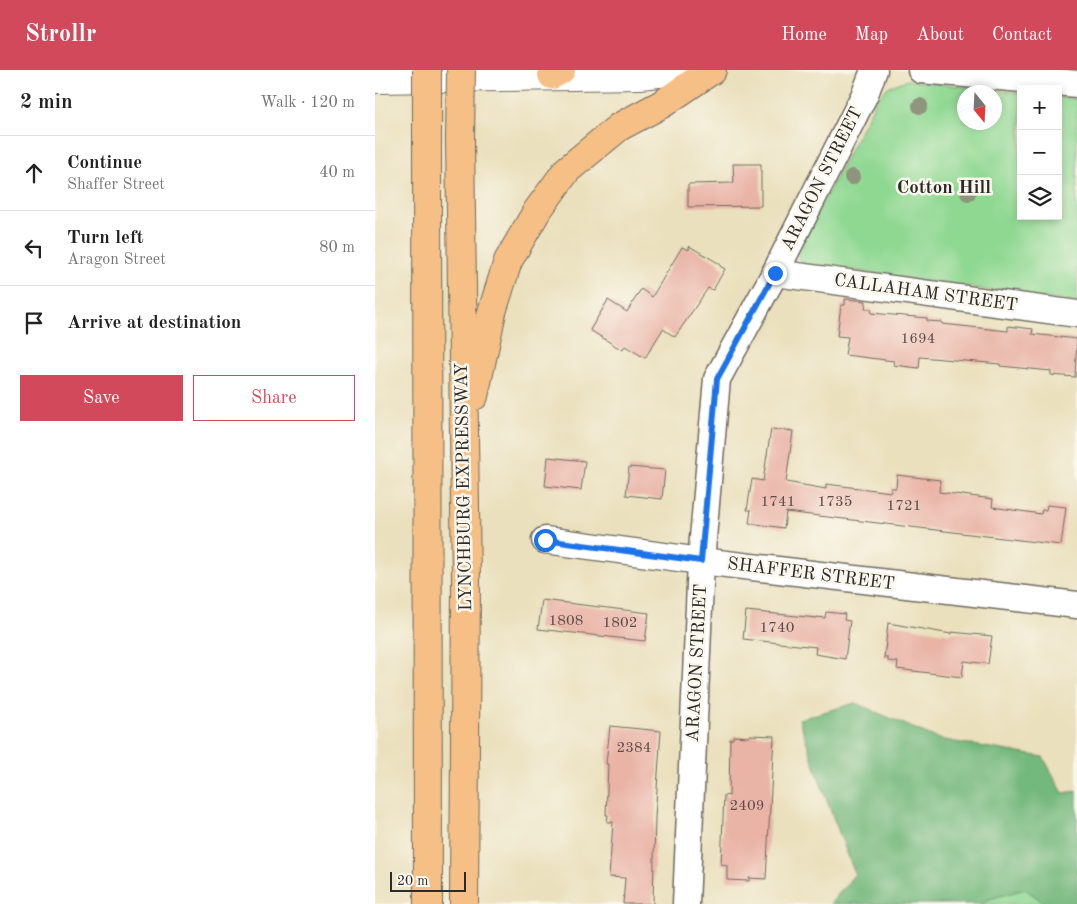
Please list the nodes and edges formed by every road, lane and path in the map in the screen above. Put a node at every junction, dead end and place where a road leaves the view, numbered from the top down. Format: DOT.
graph roads {
  1 [pos="427,70"];
  2 [pos="461,70"];
  3 [pos="687,70"];
  4 [pos="712,70"];
  5 [pos="875,70"];
  6 [pos="921,70"];
  7 [pos="556,73"];
  8 [pos="375,79"];
  9 [pos="1077,84"];
  10 [pos="775,273"];
  11 [pos="1077,314"];
  12 [pos="464,449"];
  13 [pos="545,540"];
  14 [pos="701,561"];
  15 [pos="1077,605"];
  16 [pos="428,904"];
  17 [pos="464,904"];
  18 [pos="686,904"];
  1 -- 16 [label="highway, LYNCHBURG EXPRESSWAY, bridge"];
  2 -- 12 [label="highway, LYNCHBURG EXPRESSWAY, bridge"];
  3 -- 7 [label="street"];
  4 -- 12 [label="highway"];
  5 -- 10 [label="street, ARAGON STREET"];
  6 -- 9 [label="street"];
  7 -- 8 [label="street"];
  10 -- 11 [label="street, CALLAHAM STREET"];
  10 -- 14 [label="street, ARAGON STREET"];
  12 -- 17 [label="highway, LYNCHBURG EXPRESSWAY"];
  13 -- 14 [label="street, SHAFFER STREET"];
  14 -- 15 [label="street, SHAFFER STREET"];
  14 -- 18 [label="street, ARAGON STREET"];
}
